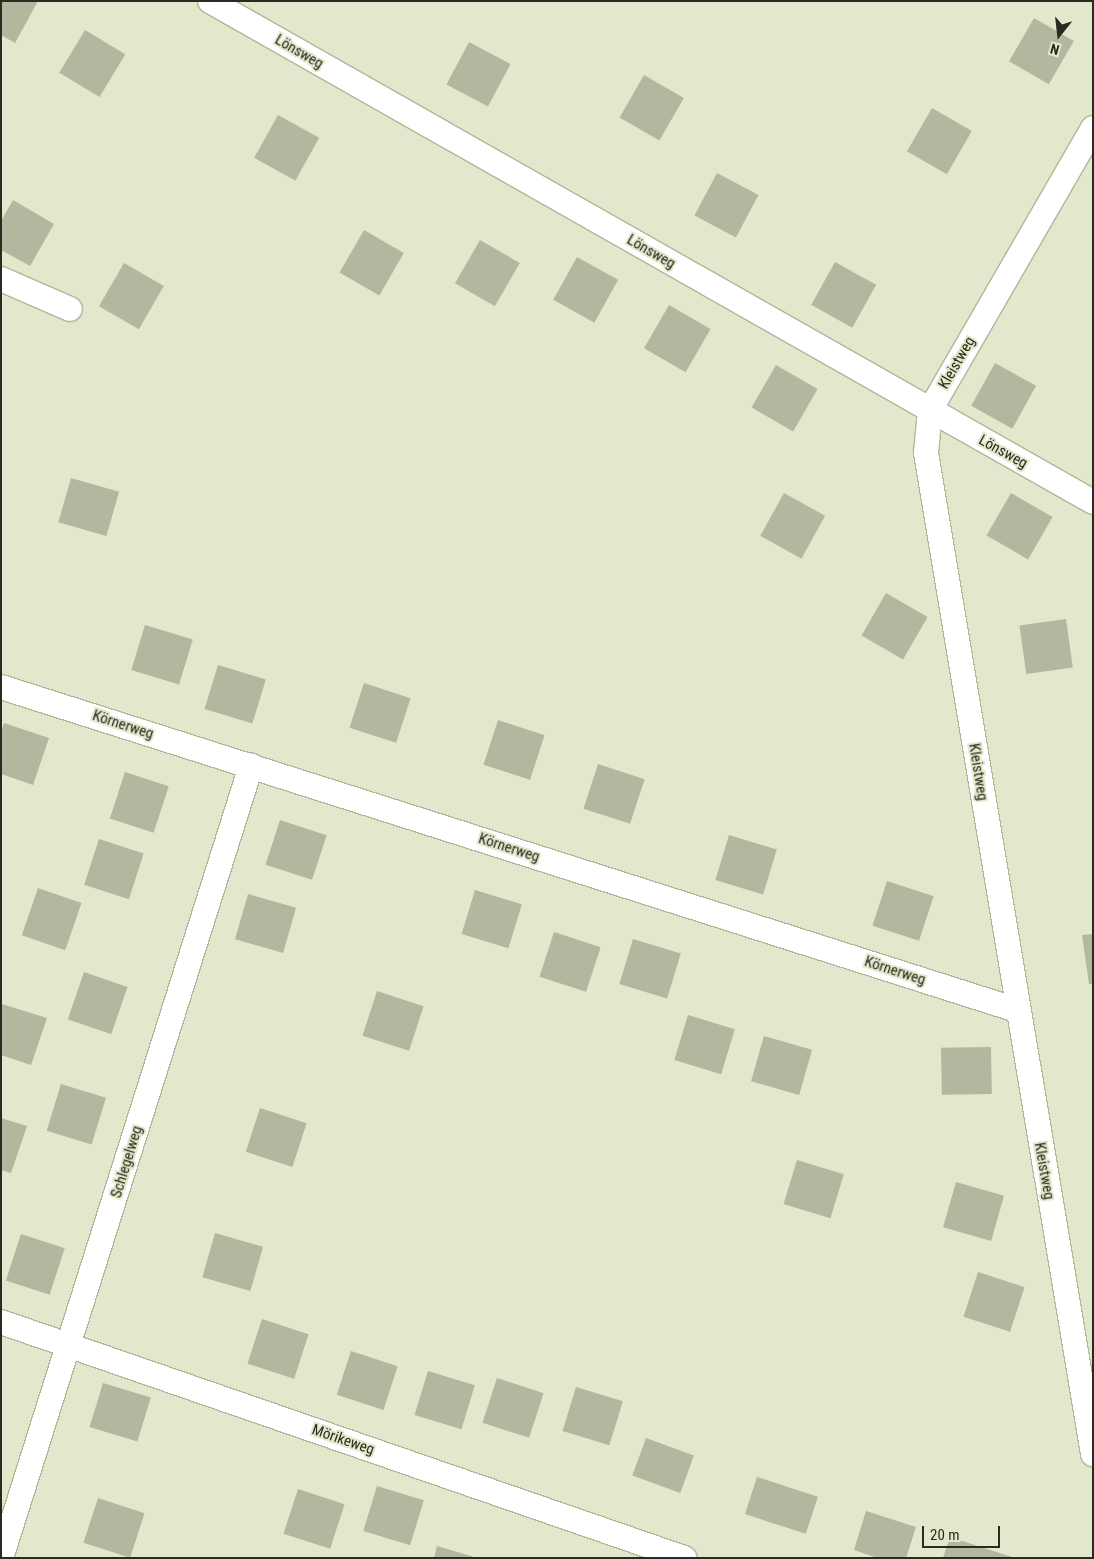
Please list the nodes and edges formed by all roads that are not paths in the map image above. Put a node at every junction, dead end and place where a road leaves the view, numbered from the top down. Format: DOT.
graph roads {
  1 [pos="210,1"];
  2 [pos="1093,128"];
  3 [pos="1,279"];
  4 [pos="70,309"];
  5 [pos="930,410"];
  6 [pos="1093,502"];
  7 [pos="1,686"];
  8 [pos="251,766"];
  9 [pos="1016,1010"];
  10 [pos="1,1322"];
  11 [pos="70,1346"];
  12 [pos="1093,1454"];
  13 [pos="1,1558"];
  14 [pos="684,1558"];
  1 -- 5 [label="street, Lönsweg"];
  2 -- 5 [label="street, Kleistweg"];
  3 -- 4 [label="street"];
  5 -- 6 [label="street, Lönsweg"];
  5 -- 9 [label="street, Kleistweg"];
  7 -- 8 [label="street, Körnerweg"];
  8 -- 9 [label="street, Körnerweg"];
  8 -- 11 [label="street, Schlegelweg"];
  9 -- 12 [label="street, Kleistweg"];
  10 -- 11 [label="street, Mörikeweg"];
  11 -- 13 [label="street, Schlegelweg"];
  11 -- 14 [label="street, Mörikeweg"];
}
